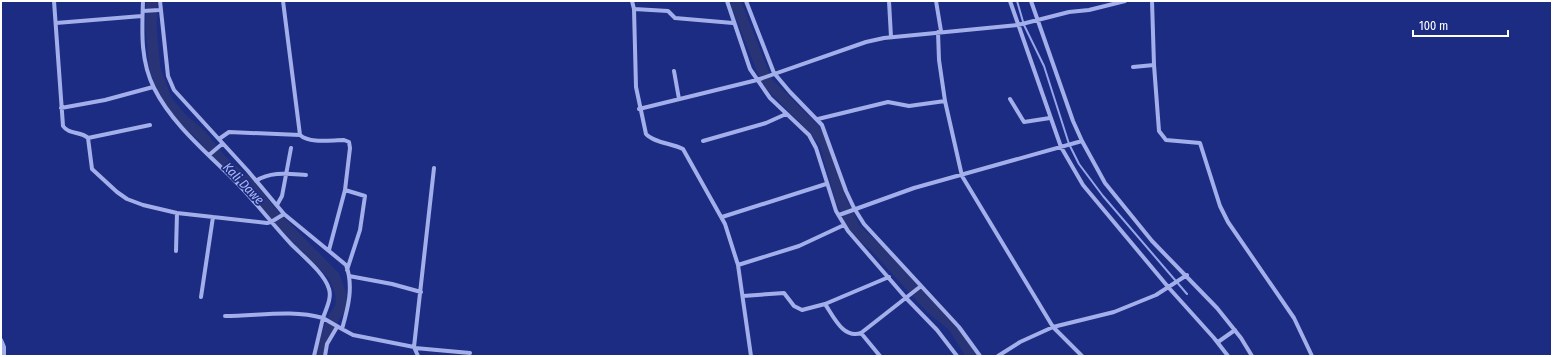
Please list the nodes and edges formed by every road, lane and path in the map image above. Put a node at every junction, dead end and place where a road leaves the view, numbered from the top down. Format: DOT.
graph roads {
  1 [pos="54,1"];
  2 [pos="143,1"];
  3 [pos="160,1"];
  4 [pos="283,1"];
  5 [pos="632,1"];
  6 [pos="727,1"];
  7 [pos="746,1"];
  8 [pos="889,1"];
  9 [pos="936,1"];
  10 [pos="1010,1"];
  11 [pos="1031,1"];
  12 [pos="1125,1"];
  13 [pos="1152,1"];
  14 [pos="634,9"];
  15 [pos="159,10"];
  16 [pos="142,11"];
  17 [pos="142,16"];
  18 [pos="1035,20"];
  19 [pos="733,22"];
  20 [pos="56,23"];
  21 [pos="1019,25"];
  22 [pos="939,32"];
  23 [pos="890,37"];
  24 [pos="1154,65"];
  25 [pos="1133,67"];
  26 [pos="674,71"];
  27 [pos="773,74"];
  28 [pos="759,80"];
  29 [pos="153,87"];
  30 [pos="679,99"];
  31 [pos="1010,99"];
  32 [pos="945,101"];
  33 [pos="61,108"];
  34 [pos="639,109"];
  35 [pos="786,114"];
  36 [pos="1050,118"];
  37 [pos="818,119"];
  38 [pos="150,125"];
  39 [pos="300,135"];
  40 [pos="88,138"];
  41 [pos="219,139"];
  42 [pos="703,141"];
  43 [pos="1080,142"];
  44 [pos="220,145"];
  45 [pos="1063,147"];
  46 [pos="291,148"];
  47 [pos="211,154"];
  48 [pos="434,168"];
  49 [pos="287,174"];
  50 [pos="306,175"];
  51 [pos="962,176"];
  52 [pos="256,181"];
  53 [pos="826,184"];
  54 [pos="344,190"];
  55 [pos="277,205"];
  56 [pos="853,209"];
  57 [pos="178,213"];
  58 [pos="284,214"];
  59 [pos="840,214"];
  60 [pos="213,217"];
  61 [pos="722,217"];
  62 [pos="273,221"];
  63 [pos="844,225"];
  64 [pos="329,250"];
  65 [pos="176,251"];
  66 [pos="738,265"];
  67 [pos="347,270"];
  68 [pos="1187,275"];
  69 [pos="349,276"];
  70 [pos="889,276"];
  71 [pos="919,287"];
  72 [pos="1170,287"];
  73 [pos="421,292"];
  74 [pos="743,296"];
  75 [pos="201,297"];
  76 [pos="907,297"];
  77 [pos="825,304"];
  78 [pos="225,316"];
  79 [pos="325,319"];
  80 [pos="336,326"];
  81 [pos="1053,327"];
  82 [pos="342,329"];
  83 [pos="1235,330"];
  84 [pos="861,333"];
  85 [pos="1,340"];
  86 [pos="1218,342"];
  87 [pos="415,347"];
  88 [pos="470,353"];
  89 [pos="4,356"];
  90 [pos="314,356"];
  91 [pos="325,356"];
  92 [pos="418,356"];
  93 [pos="751,356"];
  94 [pos="880,356"];
  95 [pos="957,356"];
  96 [pos="980,356"];
  97 [pos="998,356"];
  98 [pos="1082,356"];
  99 [pos="1228,356"];
  100 [pos="1252,356"];
  101 [pos="1312,356"];
  1 -- 20 [label="street"];
  2 -- 16 [label="street"];
  3 -- 15 [label="street"];
  4 -- 39 [label="street"];
  5 -- 14 [label="street"];
  6 -- 19 [label="street"];
  7 -- 27 [label="street"];
  8 -- 23 [label="street"];
  9 -- 22 [label="street"];
  10 -- 21 [label="street"];
  11 -- 18 [label="street"];
  12 -- 18 [label="street"];
  13 -- 24 [label="street"];
  14 -- 19 [label="street"];
  14 -- 34 [label="street"];
  15 -- 16 [label="street"];
  15 -- 41 [label="street"];
  16 -- 17 [label="street"];
  17 -- 20 [label="street"];
  17 -- 29 [label="street"];
  18 -- 21 [label="street"];
  18 -- 43 [label="street"];
  19 -- 28 [label="street"];
  20 -- 33 [label="street"];
  21 -- 22 [label="street"];
  21 -- 36 [label="street"];
  22 -- 23 [label="street"];
  22 -- 32 [label="street"];
  23 -- 27 [label="street"];
  24 -- 25 [label="street"];
  24 -- 101 [label="street"];
  26 -- 30 [label="street"];
  27 -- 28 [label="street"];
  27 -- 37 [label="street"];
  28 -- 30 [label="street"];
  28 -- 35 [label="street"];
  29 -- 33 [label="street"];
  29 -- 47 [label="street"];
  30 -- 34 [label="street"];
  31 -- 36 [label="street"];
  32 -- 37 [label="street"];
  32 -- 51 [label="street"];
  33 -- 40 [label="street"];
  34 -- 61 [label="street"];
  35 -- 42 [label="street"];
  35 -- 53 [label="street"];
  36 -- 45 [label="street"];
  37 -- 56 [label="street"];
  38 -- 40 [label="street"];
  39 -- 41 [label="street"];
  39 -- 54 [label="street"];
  40 -- 57 [label="street"];
  41 -- 44 [label="street"];
  43 -- 45 [label="street"];
  43 -- 68 [label="street"];
  44 -- 47 [label="street"];
  44 -- 52 [label="street"];
  45 -- 51 [label="street"];
  45 -- 72 [label="street"];
  46 -- 49 [label="street"];
  47 -- 62 [label="street"];
  48 -- 73 [label="street"];
  49 -- 50 [label="street"];
  49 -- 52 [label="street"];
  49 -- 55 [label="street"];
  51 -- 56 [label="street"];
  51 -- 81 [label="street"];
  52 -- 55 [label="street"];
  53 -- 59 [label="street"];
  53 -- 61 [label="street"];
  54 -- 64 [label="street"];
  54 -- 67 [label="street"];
  55 -- 58 [label="street"];
  56 -- 59 [label="street"];
  56 -- 71 [label="street"];
  57 -- 60 [label="street"];
  57 -- 65 [label="street"];
  58 -- 62 [label="street"];
  58 -- 64 [label="street"];
  59 -- 63 [label="street"];
  60 -- 62 [label="street"];
  60 -- 75 [label="street"];
  61 -- 66 [label="street"];
  62 -- 79 [label="street"];
  63 -- 66 [label="street"];
  63 -- 70 [label="street"];
  64 -- 67 [label="street"];
  66 -- 74 [label="street"];
  67 -- 69 [label="street"];
  68 -- 72 [label="street"];
  68 -- 83 [label="street"];
  69 -- 73 [label="street"];
  69 -- 82 [label="street"];
  70 -- 76 [label="street"];
  70 -- 77 [label="street"];
  71 -- 76 [label="street"];
  71 -- 96 [label="street"];
  72 -- 81 [label="street"];
  72 -- 86 [label="street"];
  73 -- 87 [label="street"];
  74 -- 77 [label="street"];
  74 -- 93 [label="street"];
  76 -- 84 [label="street"];
  76 -- 95 [label="street"];
  77 -- 84 [label="street"];
  78 -- 79 [label="street"];
  79 -- 80 [label="street"];
  79 -- 90 [label="street"];
  80 -- 82 [label="street"];
  80 -- 91 [label="street"];
  81 -- 97 [label="street"];
  81 -- 98 [label="street"];
  82 -- 87 [label="street"];
  83 -- 86 [label="street"];
  83 -- 100 [label="street"];
  84 -- 94 [label="street"];
  85 -- 89 [label="street"];
  86 -- 99 [label="street"];
  87 -- 88 [label="street"];
  87 -- 92 [label="street"];
}
